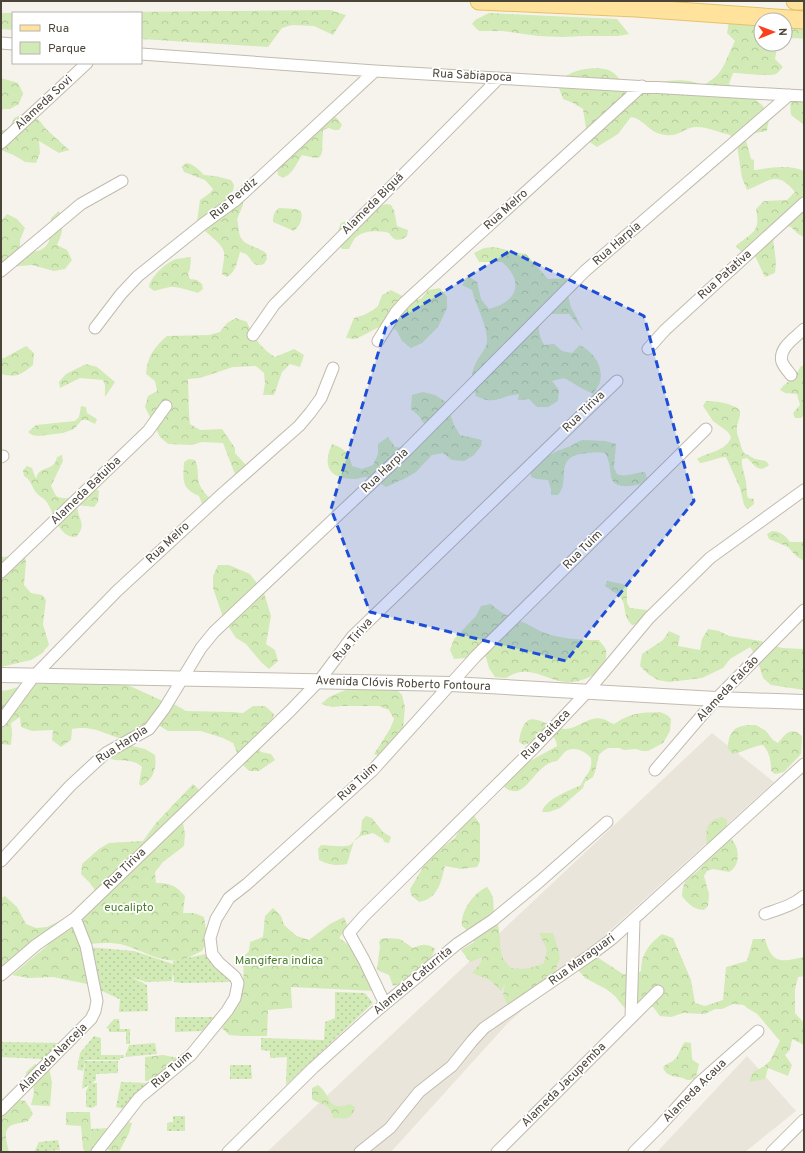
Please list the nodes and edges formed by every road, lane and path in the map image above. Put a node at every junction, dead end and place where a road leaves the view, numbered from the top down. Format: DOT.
graph roads {
  1 [pos="479,1"];
  2 [pos="795,1"];
  3 [pos="804,1"];
  4 [pos="804,20"];
  5 [pos="1,43"];
  6 [pos="12,44"];
  7 [pos="142,54"];
  8 [pos="86,64"];
  9 [pos="375,71"];
  10 [pos="499,78"];
  11 [pos="642,86"];
  12 [pos="789,95"];
  13 [pos="804,96"];
  14 [pos="1,143"];
  15 [pos="122,181"];
  16 [pos="804,203"];
  17 [pos="1,271"];
  18 [pos="95,328"];
  19 [pos="804,330"];
  20 [pos="253,335"];
  21 [pos="378,340"];
  22 [pos="648,349"];
  23 [pos="333,368"];
  24 [pos="791,375"];
  25 [pos="617,381"];
  26 [pos="166,406"];
  27 [pos="706,429"];
  28 [pos="804,490"];
  29 [pos="1,572"];
  30 [pos="804,610"];
  31 [pos="1,675"];
  32 [pos="34,676"];
  33 [pos="182,679"];
  34 [pos="319,681"];
  35 [pos="451,684"];
  36 [pos="588,691"];
  37 [pos="716,699"];
  38 [pos="804,702"];
  39 [pos="1,721"];
  40 [pos="804,764"];
  41 [pos="655,770"];
  42 [pos="607,822"];
  43 [pos="1,861"];
  44 [pos="804,896"];
  45 [pos="765,914"];
  46 [pos="75,918"];
  47 [pos="634,920"];
  48 [pos="1,975"];
  49 [pos="658,992"];
  50 [pos="385,1004"];
  51 [pos="631,1018"];
  52 [pos="758,1031"];
  53 [pos="1,1110"];
  54 [pos="804,1120"];
  55 [pos="97,1152"];
  56 [pos="228,1152"];
  57 [pos="360,1152"];
  58 [pos="497,1152"];
  59 [pos="634,1152"];
  60 [pos="772,1152"];
  1 -- 4 [label="main road"];
  2 -- 3 [label="main road"];
  5 -- 6 [label="street"];
  7 -- 9 [label="street, Rua Sabiapoca"];
  8 -- 14 [label="street, Alameda Sovi"];
  9 -- 10 [label="street, Rua Sabiapoca"];
  9 -- 18 [label="street, Rua Perdiz"];
  10 -- 11 [label="street, Rua Sabiapoca"];
  10 -- 20 [label="street, Alameda Biguá"];
  11 -- 12 [label="street, Rua Sabiapoca"];
  11 -- 21 [label="street, Rua Melro"];
  12 -- 13 [label="street, Rua Sabiapoca"];
  12 -- 33 [label="street, Rua Harpia"];
  15 -- 17 [label="street"];
  16 -- 22 [label="street, Rua Patativa"];
  19 -- 24 [label="street"];
  23 -- 32 [label="street, Rua Melro"];
  25 -- 34 [label="street, Rua Tiriva"];
  26 -- 29 [label="street, Alameda Batuiba"];
  27 -- 35 [label="street, Rua Tuim"];
  28 -- 36 [label="street, Rua Baitaca"];
  30 -- 37 [label="street, Alameda Falcão"];
  31 -- 32 [label="street, Avenida Clóvis Roberto Fontoura"];
  32 -- 33 [label="street, Avenida Clóvis Roberto Fontoura"];
  32 -- 39 [label="street, Rua Melro"];
  33 -- 34 [label="street, Avenida Clóvis Roberto Fontoura"];
  33 -- 43 [label="street, Rua Harpia"];
  34 -- 35 [label="street, Avenida Clóvis Roberto Fontoura"];
  34 -- 46 [label="street, Rua Tiriva"];
  35 -- 36 [label="street, Avenida Clóvis Roberto Fontoura"];
  35 -- 55 [label="street, Rua Tuim"];
  36 -- 37 [label="street, Avenida Clóvis Roberto Fontoura"];
  36 -- 50 [label="street, Rua Baitaca"];
  37 -- 38 [label="street, Avenida Clóvis Roberto Fontoura"];
  37 -- 41 [label="street, Alameda Falcão"];
  40 -- 47 [label="street, Rua Maraguari"];
  42 -- 50 [label="street, Alameda Caturrita"];
  44 -- 45 [label="street"];
  46 -- 48 [label="street, Rua Tiriva"];
  46 -- 53 [label="street, Alameda Narceja"];
  47 -- 51 [label="street"];
  47 -- 57 [label="street, Rua Maraguari"];
  49 -- 51 [label="street, Alameda Jacupemba"];
  50 -- 56 [label="street, Alameda Caturrita"];
  51 -- 58 [label="street, Alameda Jacupemba"];
  52 -- 59 [label="street, Alameda Acaua"];
  54 -- 60 [label="street"];
}
